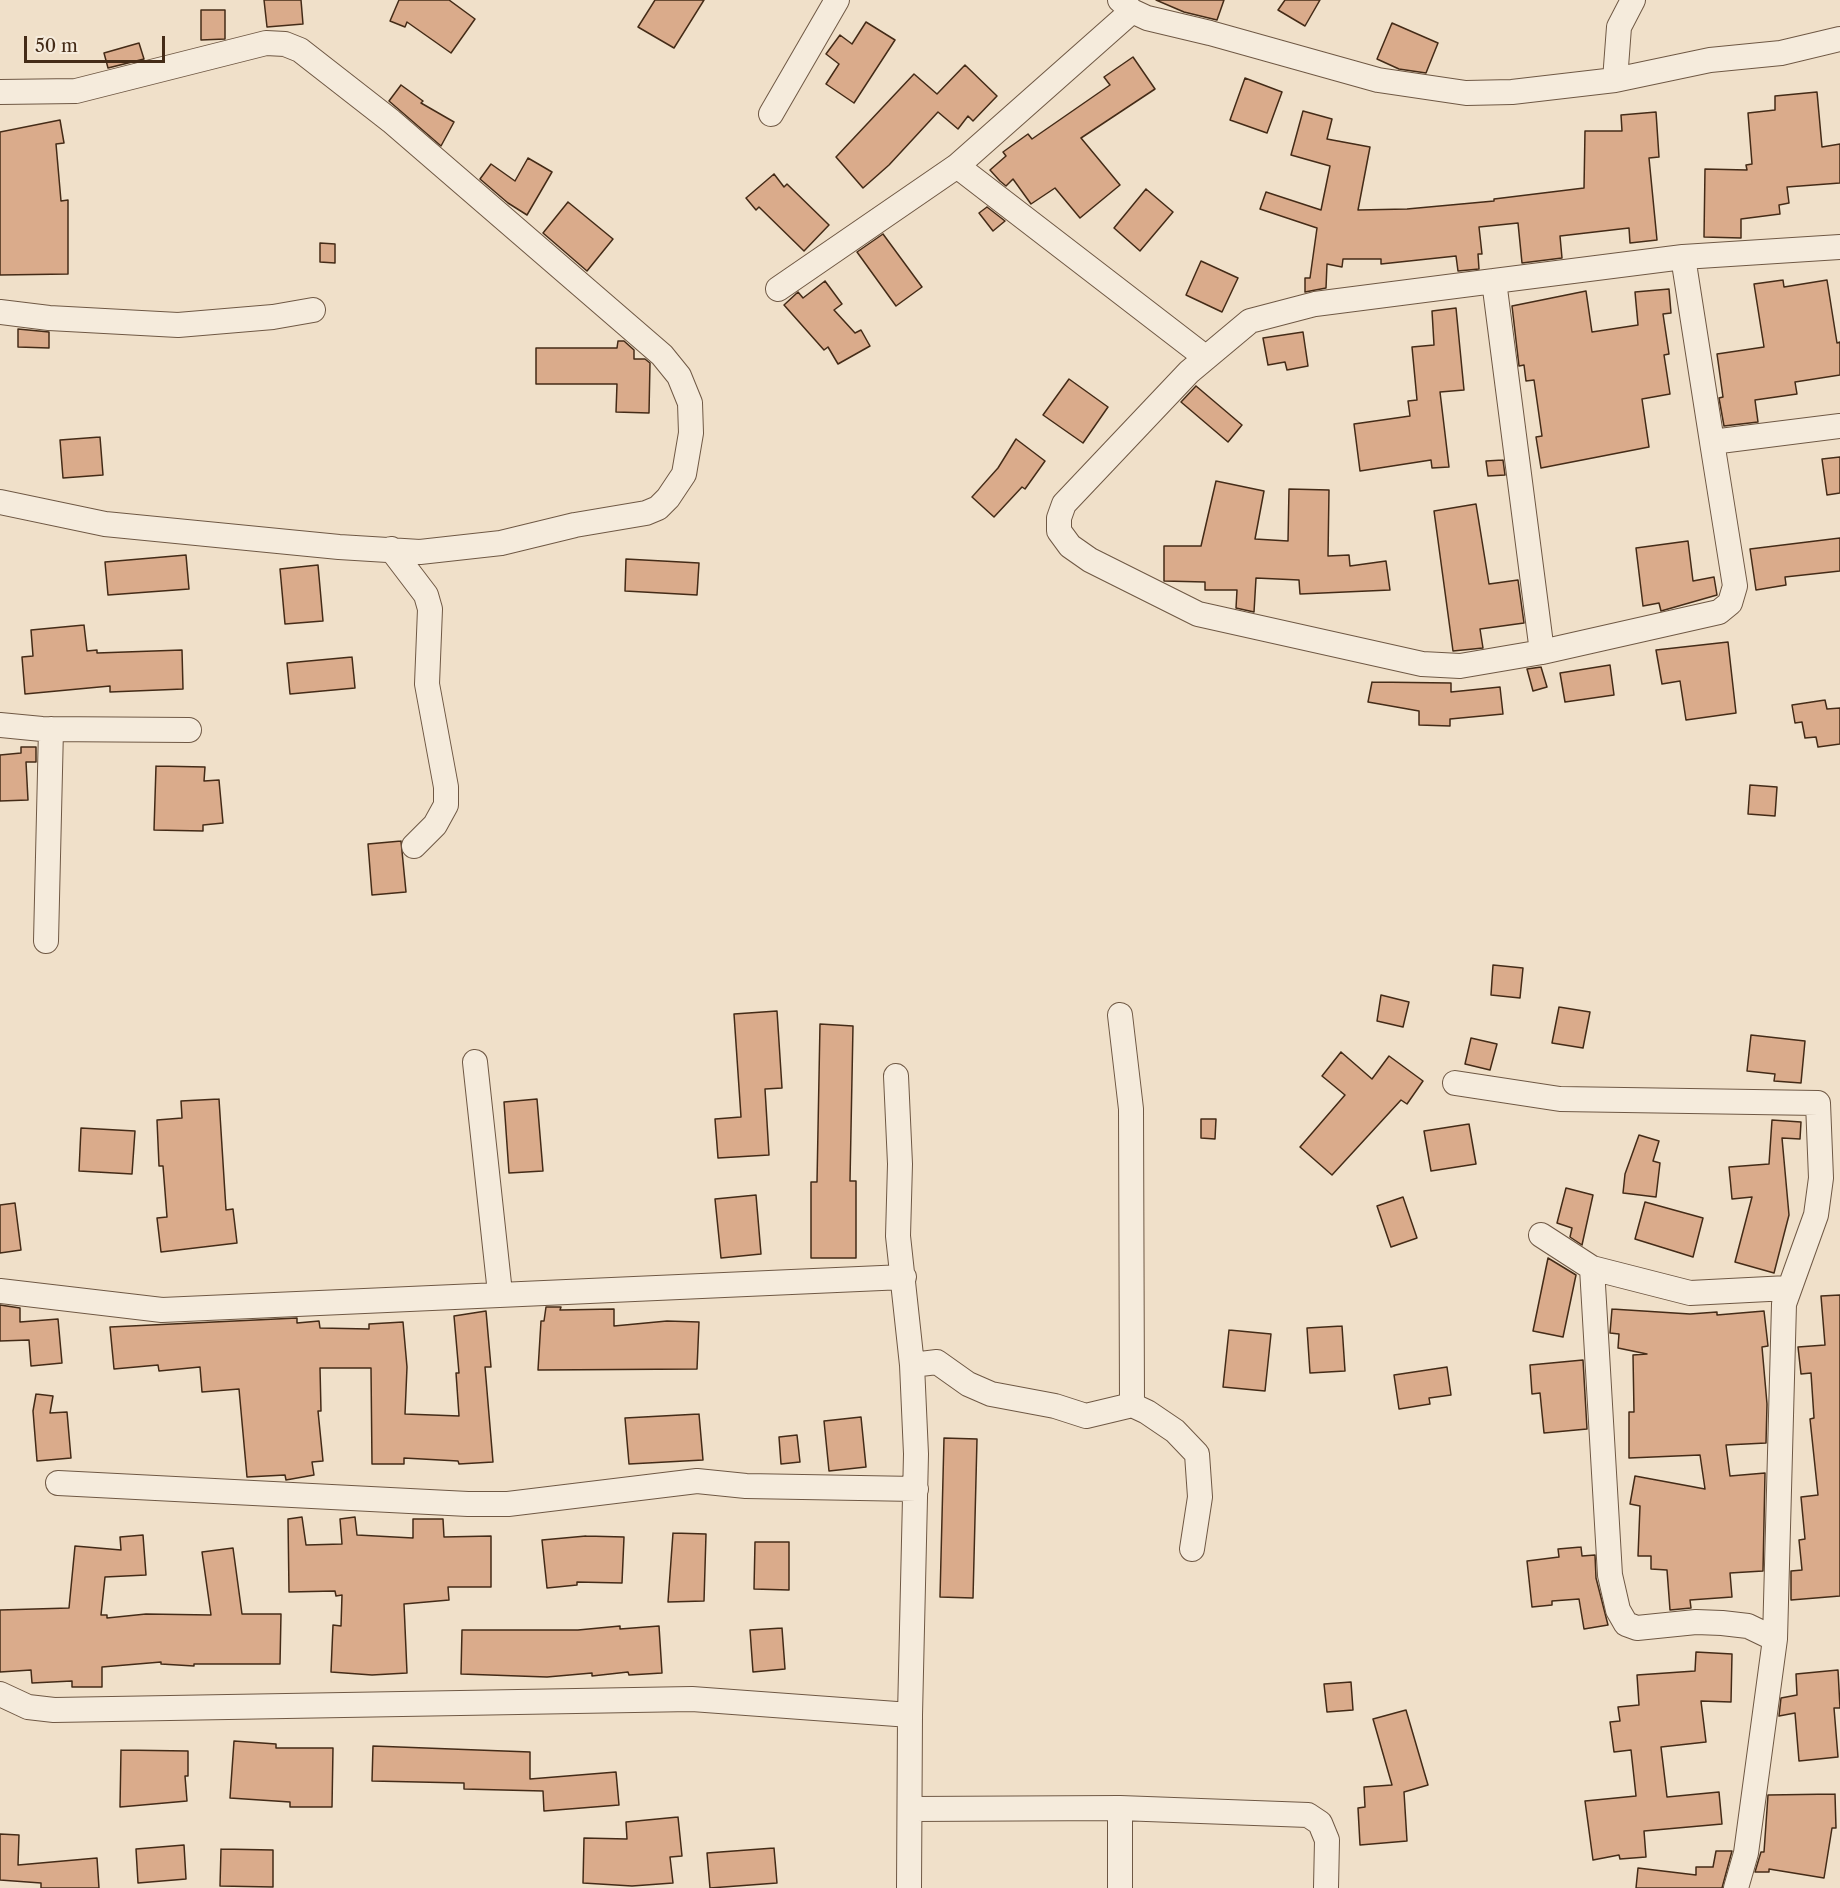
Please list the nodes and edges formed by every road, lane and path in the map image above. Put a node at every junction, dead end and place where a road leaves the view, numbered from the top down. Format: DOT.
graph roads {
  1 [pos="837,0"];
  2 [pos="1633,0"];
  3 [pos="1126,5"];
  4 [pos="1839,37"];
  5 [pos="1615,80"];
  6 [pos="0,92"];
  7 [pos="771,114"];
  8 [pos="957,166"];
  9 [pos="1840,246"];
  10 [pos="1683,257"];
  11 [pos="1494,281"];
  12 [pos="778,289"];
  13 [pos="313,310"];
  14 [pos="0,312"];
  15 [pos="1205,357"];
  16 [pos="1840,426"];
  17 [pos="1712,442"];
  18 [pos="0,502"];
  19 [pos="391,549"];
  20 [pos="1542,652"];
  21 [pos="0,726"];
  22 [pos="51,729"];
  23 [pos="189,730"];
  24 [pos="414,846"];
  25 [pos="46,940"];
  26 [pos="1120,1015"];
  27 [pos="475,1062"];
  28 [pos="896,1076"];
  29 [pos="1455,1083"];
  30 [pos="1831,1176"];
  31 [pos="1541,1235"];
  32 [pos="1592,1268"];
  33 [pos="904,1277"];
  34 [pos="1788,1288"];
  35 [pos="0,1291"];
  36 [pos="500,1293"];
  37 [pos="912,1365"];
  38 [pos="1132,1405"];
  39 [pos="58,1483"];
  40 [pos="916,1488"];
  41 [pos="1192,1549"];
  42 [pos="1775,1639"];
  43 [pos="0,1694"];
  44 [pos="910,1715"];
  45 [pos="1120,1808"];
  46 [pos="912,1809"];
  47 [pos="909,1888"];
  48 [pos="1120,1888"];
  49 [pos="1326,1888"];
  50 [pos="1736,1888"];
  1 -- 7 [label="street"];
  2 -- 5 [label="street"];
  3 -- 5 [label="street"];
  3 -- 8 [label="street"];
  4 -- 5 [label="street"];
  6 -- 19 [label="street"];
  8 -- 12 [label="street"];
  8 -- 15 [label="street"];
  9 -- 10 [label="street"];
  10 -- 11 [label="street"];
  10 -- 17 [label="street"];
  11 -- 15 [label="street"];
  11 -- 20 [label="street"];
  13 -- 14 [label="street"];
  15 -- 20 [label="street"];
  16 -- 17 [label="street"];
  17 -- 20 [label="street"];
  18 -- 19 [label="street"];
  19 -- 24 [label="street"];
  21 -- 22 [label="street"];
  22 -- 23 [label="street"];
  22 -- 25 [label="street"];
  26 -- 38 [label="street"];
  27 -- 36 [label="street"];
  28 -- 33 [label="street"];
  29 -- 30 [label="street"];
  30 -- 34 [label="street"];
  31 -- 32 [label="street"];
  32 -- 34 [label="street"];
  32 -- 42 [label="street"];
  33 -- 36 [label="street"];
  33 -- 37 [label="street"];
  34 -- 42 [label="street"];
  35 -- 36 [label="street"];
  37 -- 38 [label="street"];
  37 -- 40 [label="street"];
  38 -- 41 [label="street"];
  39 -- 40 [label="street"];
  40 -- 44 [label="street"];
  42 -- 50 [label="street"];
  43 -- 44 [label="street"];
  44 -- 46 [label="street"];
  45 -- 46 [label="street"];
  45 -- 48 [label="street"];
  45 -- 49 [label="street"];
  46 -- 47 [label="street"];
}
